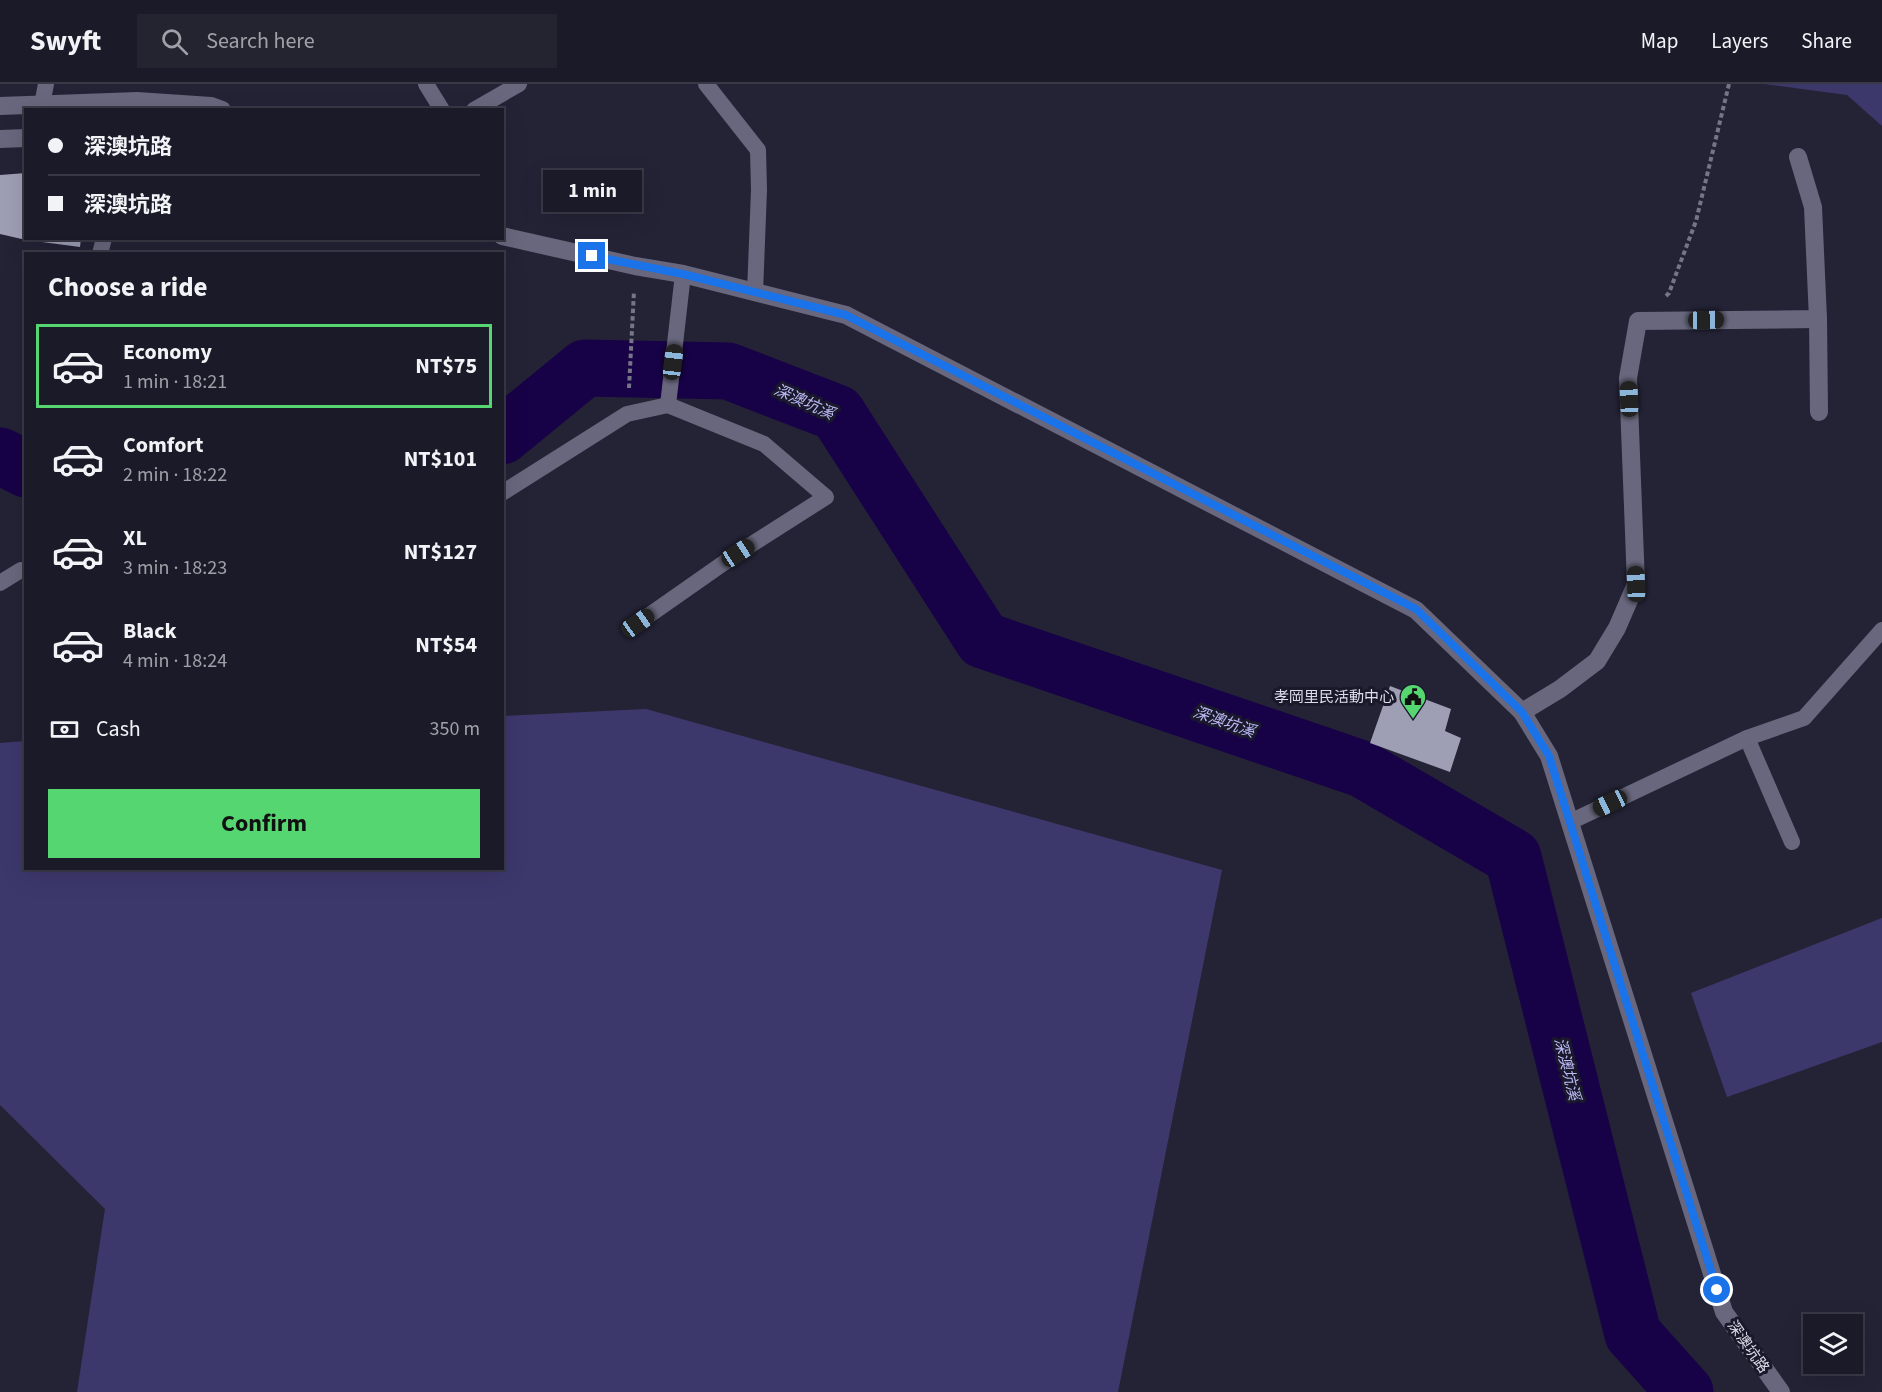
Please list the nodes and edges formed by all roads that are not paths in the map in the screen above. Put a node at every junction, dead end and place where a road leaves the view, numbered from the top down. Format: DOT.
graph roads {
  1 [pos="46,84"];
  2 [pos="426,84"];
  3 [pos="519,84"];
  4 [pos="706,84"];
  5 [pos="136,105"];
  6 [pos="0,106"];
  7 [pos="41,106"];
  8 [pos="216,108"];
  9 [pos="441,108"];
  10 [pos="477,108"];
  11 [pos="24,138"];
  12 [pos="0,139"];
  13 [pos="1798,157"];
  14 [pos="504,236"];
  15 [pos="683,274"];
  16 [pos="755,293"];
  17 [pos="1818,319"];
  18 [pos="668,405"];
  19 [pos="1819,412"];
  20 [pos="504,492"];
  21 [pos="24,571"];
  22 [pos="0,583"];
  23 [pos="638,623"];
  24 [pos="1882,630"];
  25 [pos="1522,712"];
  26 [pos="1747,738"];
  27 [pos="1570,822"];
  28 [pos="1792,842"];
  29 [pos="1781,1392"];
  1 -- 7 [label="lane"];
  2 -- 9 [label="lane"];
  3 -- 10 [label="lane"];
  4 -- 16 [label="lane"];
  5 -- 7 [label="main road"];
  5 -- 8 [label="main road"];
  6 -- 7 [label="main road"];
  11 -- 12 [label="main road"];
  13 -- 17 [label="main road"];
  14 -- 15 [label="main road, 深澳坑路"];
  15 -- 16 [label="main road, 深澳坑路"];
  15 -- 18 [label="lane"];
  16 -- 25 [label="main road, 深澳坑路"];
  17 -- 19 [label="main road"];
  17 -- 25 [label="main road"];
  18 -- 20 [label="lane"];
  18 -- 23 [label="lane"];
  21 -- 22 [label="lane"];
  24 -- 26 [label="lane"];
  25 -- 27 [label="main road, 深澳坑路"];
  26 -- 27 [label="lane"];
  26 -- 28 [label="lane"];
  27 -- 29 [label="main road, 深澳坑路"];
}
